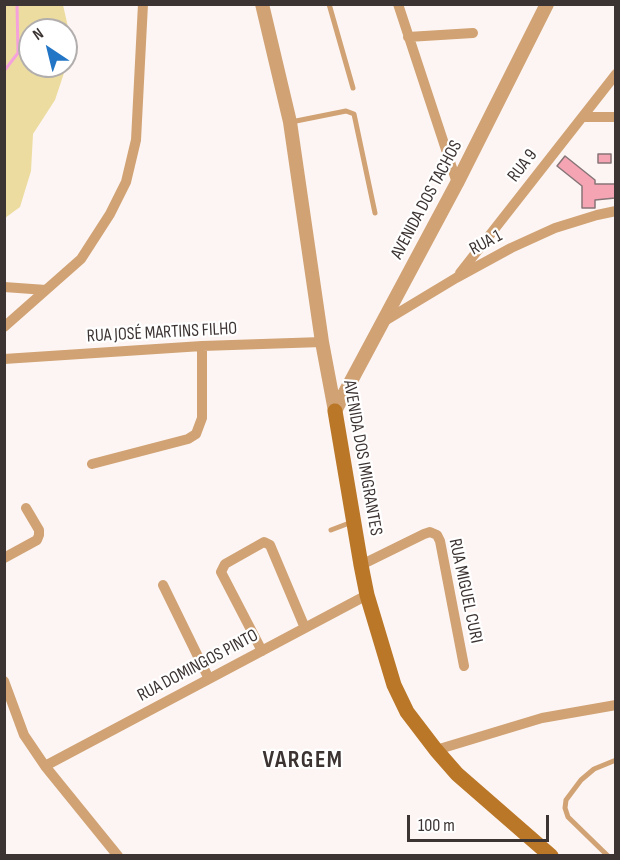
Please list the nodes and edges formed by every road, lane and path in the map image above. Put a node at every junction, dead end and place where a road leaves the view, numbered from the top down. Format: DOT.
graph roads {
  1 [pos="143,4"];
  2 [pos="262,4"];
  3 [pos="329,4"];
  4 [pos="398,4"];
  5 [pos="547,4"];
  6 [pos="473,33"];
  7 [pos="408,37"];
  8 [pos="615,74"];
  9 [pos="353,88"];
  10 [pos="583,117"];
  11 [pos="615,117"];
  12 [pos="290,122"];
  13 [pos="457,183"];
  14 [pos="615,211"];
  15 [pos="375,213"];
  16 [pos="456,278"];
  17 [pos="4,287"];
  18 [pos="46,290"];
  19 [pos="380,324"];
  20 [pos="4,327"];
  21 [pos="322,342"];
  22 [pos="202,346"];
  23 [pos="4,359"];
  24 [pos="335,411"];
  25 [pos="92,464"];
  26 [pos="26,508"];
  27 [pos="353,522"];
  28 [pos="330,530"];
  29 [pos="4,558"];
  30 [pos="361,565"];
  31 [pos="163,585"];
  32 [pos="367,595"];
  33 [pos="305,628"];
  34 [pos="262,651"];
  35 [pos="464,666"];
  36 [pos="209,679"];
  37 [pos="4,681"];
  38 [pos="615,705"];
  39 [pos="436,750"];
  40 [pos="615,760"];
  41 [pos="45,766"];
  42 [pos="118,855"];
  43 [pos="551,855"];
  44 [pos="608,855"];
  1 -- 18 [label="street"];
  2 -- 12 [label="street, AVENIDA DOS IMIGRANTES"];
  3 -- 9 [label="lane"];
  4 -- 7 [label="street"];
  5 -- 13 [label="street, AVENIDA DOS TACHOS"];
  6 -- 7 [label="street"];
  7 -- 13 [label="street"];
  8 -- 10 [label="street, RUA 9"];
  10 -- 11 [label="street"];
  10 -- 16 [label="street, RUA 9"];
  12 -- 15 [label="lane"];
  12 -- 21 [label="street, AVENIDA DOS IMIGRANTES"];
  13 -- 19 [label="street, AVENIDA DOS TACHOS"];
  14 -- 16 [label="street, RUA 1"];
  16 -- 19 [label="street, RUA 1"];
  17 -- 18 [label="street"];
  18 -- 20 [label="street"];
  19 -- 24 [label="street, AVENIDA DOS TACHOS"];
  21 -- 22 [label="street, RUA JOSÉ MARTINS FILHO"];
  21 -- 24 [label="street, AVENIDA DOS IMIGRANTES"];
  22 -- 23 [label="street, RUA JOSÉ MARTINS FILHO"];
  22 -- 25 [label="street"];
  24 -- 27 [label="main road, AVENIDA DOS IMIGRANTES"];
  26 -- 29 [label="street"];
  27 -- 28 [label="lane"];
  27 -- 30 [label="main road, AVENIDA DOS IMIGRANTES"];
  30 -- 32 [label="main road, AVENIDA DOS IMIGRANTES"];
  30 -- 35 [label="street, RUA MIGUEL CURI"];
  31 -- 36 [label="street"];
  32 -- 33 [label="street, RUA DOMINGOS PINTO"];
  32 -- 39 [label="main road, AVENIDA DOS IMIGRANTES"];
  33 -- 34 [label="street, RUA DOMINGOS PINTO"];
  33 -- 34 [label="street"];
  34 -- 36 [label="street, RUA DOMINGOS PINTO"];
  36 -- 41 [label="street, RUA DOMINGOS PINTO"];
  37 -- 41 [label="street"];
  38 -- 39 [label="street"];
  39 -- 43 [label="main road, AVENIDA DOS IMIGRANTES"];
  40 -- 44 [label="lane"];
  41 -- 42 [label="street"];
}
